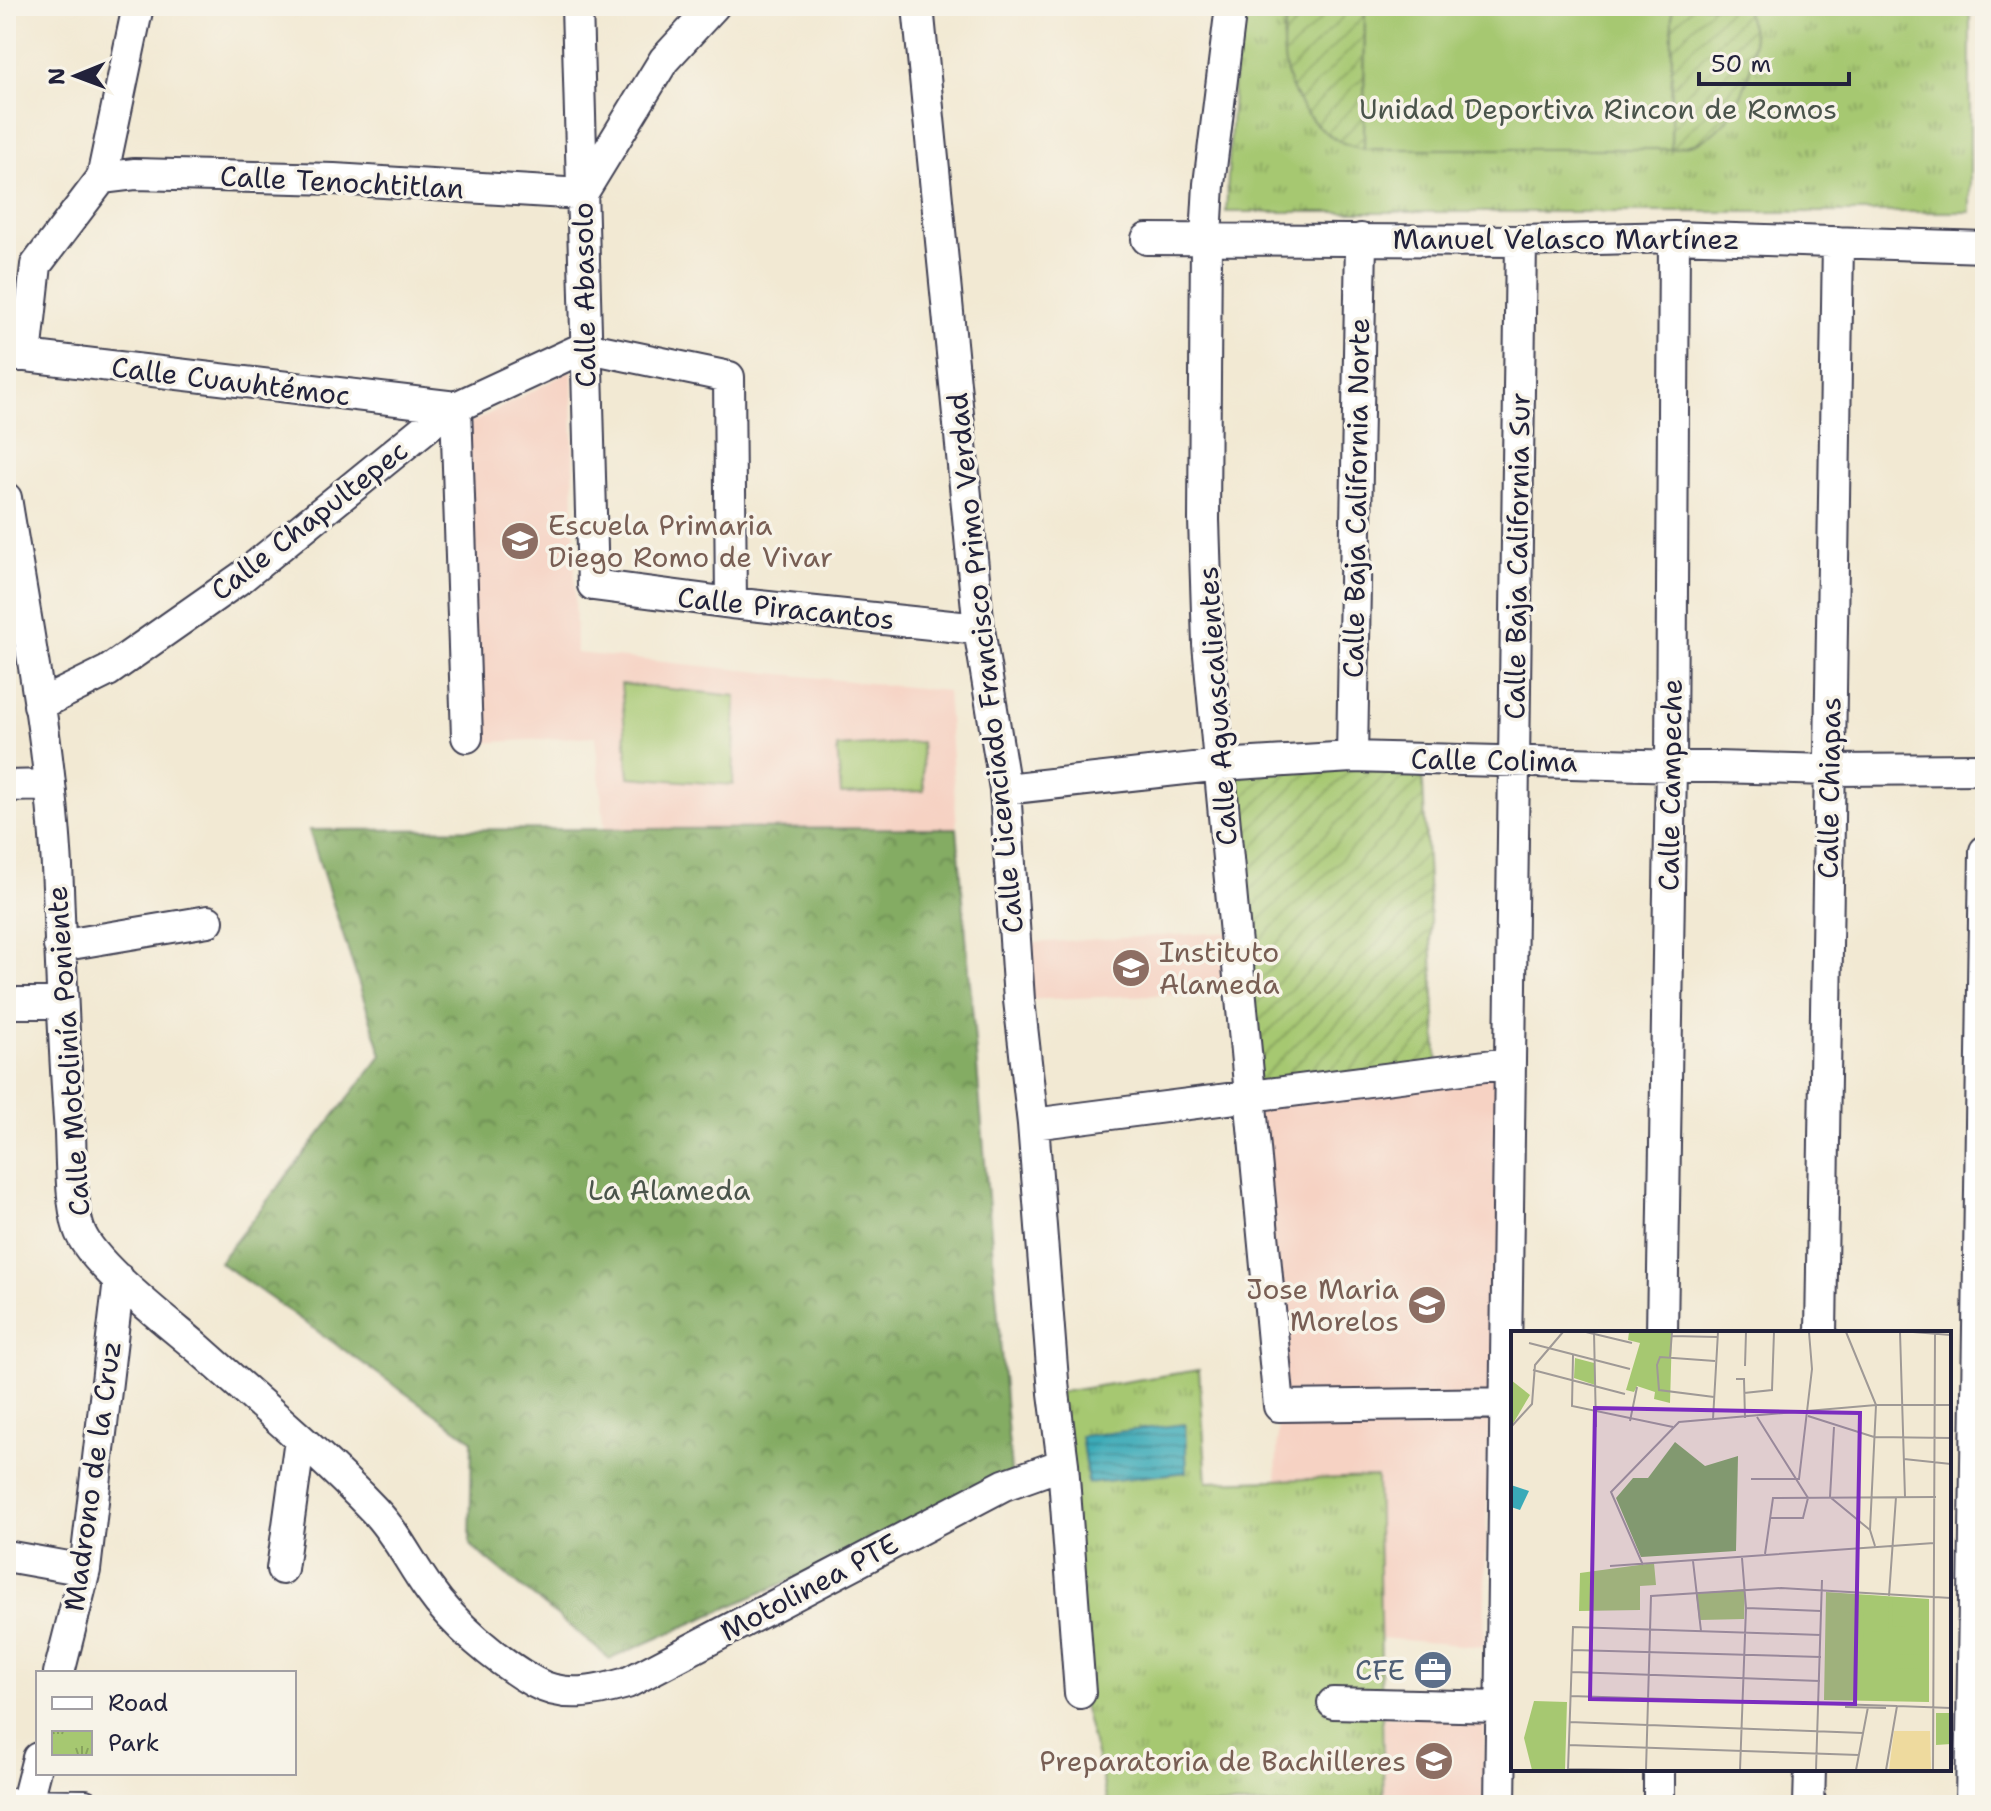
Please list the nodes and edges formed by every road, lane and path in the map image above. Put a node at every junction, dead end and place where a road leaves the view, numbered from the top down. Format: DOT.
graph roads {
  1 [pos="138,6"];
  2 [pos="577,6"];
  3 [pos="714,6"];
  4 [pos="918,6"];
  5 [pos="1231,6"];
  6 [pos="102,178"];
  7 [pos="582,194"];
  8 [pos="1674,237"];
  9 [pos="1206,238"];
  10 [pos="1147,239"];
  11 [pos="1361,239"];
  12 [pos="1521,241"];
  13 [pos="1838,242"];
  14 [pos="1985,247"];
  15 [pos="585,347"];
  16 [pos="16,356"];
  17 [pos="456,407"];
  18 [pos="6,498"];
  19 [pos="593,585"];
  20 [pos="731,603"];
  21 [pos="979,629"];
  22 [pos="39,705"];
  23 [pos="467,737"];
  24 [pos="1352,757"];
  25 [pos="1514,760"];
  26 [pos="1221,765"];
  27 [pos="1671,765"];
  28 [pos="1985,769"];
  29 [pos="1829,770"];
  30 [pos="48,785"];
  31 [pos="6,786"];
  32 [pos="1005,789"];
  33 [pos="1985,851"];
  34 [pos="208,921"];
  35 [pos="59,946"];
  36 [pos="6,1003"];
  37 [pos="62,1003"];
  38 [pos="1509,1063"];
  39 [pos="1249,1096"];
  40 [pos="1033,1124"];
  41 [pos="119,1279"];
  42 [pos="1662,1331"];
  43 [pos="1821,1331"];
  44 [pos="1509,1404"];
  45 [pos="1970,1411"];
  46 [pos="300,1439"];
  47 [pos="1063,1464"];
  48 [pos="6,1556"];
  49 [pos="282,1569"];
  50 [pos="85,1570"];
  51 [pos="60,1671"];
  52 [pos="551,1690"];
  53 [pos="1080,1693"];
  54 [pos="1333,1703"];
  55 [pos="1501,1707"];
  56 [pos="36,1763"];
  57 [pos="1659,1771"];
  58 [pos="1810,1771"];
  59 [pos="20,1804"];
  60 [pos="85,1805"];
  61 [pos="1500,1805"];
  62 [pos="1659,1805"];
  63 [pos="1809,1805"];
  64 [pos="1971,1805"];
  1 -- 6 [label="street"];
  2 -- 7 [label="street, Calle Abasolo"];
  3 -- 7 [label="street"];
  4 -- 21 [label="street, Calle Licenciado Francisco Primo Verdad"];
  5 -- 9 [label="street, Calle Aguascalientes"];
  6 -- 7 [label="street, Calle Tenochtitlan"];
  6 -- 16 [label="street"];
  7 -- 15 [label="street, Calle Abasolo"];
  8 -- 12 [label="street, Manuel Velasco Martínez"];
  8 -- 13 [label="street, Manuel Velasco Martínez"];
  8 -- 27 [label="street, Calle Campeche"];
  9 -- 10 [label="street, Manuel Velasco Martínez"];
  9 -- 11 [label="street, Manuel Velasco Martínez"];
  9 -- 26 [label="street, Calle Aguascalientes"];
  11 -- 12 [label="street, Manuel Velasco Martínez"];
  11 -- 24 [label="street, Calle Baja California Norte"];
  12 -- 25 [label="street, Calle Baja California Sur"];
  13 -- 14 [label="street, Manuel Velasco Martínez"];
  13 -- 29 [label="street, Calle Chiapas"];
  15 -- 17 [label="street, Calle Chapultepec"];
  15 -- 19 [label="street, Calle Abasolo"];
  15 -- 20 [label="street"];
  16 -- 17 [label="street, Calle Cuauhtémoc"];
  17 -- 22 [label="street, Calle Chapultepec"];
  17 -- 23 [label="street"];
  18 -- 22 [label="street, Calle Motolinía Poniente"];
  19 -- 20 [label="street, Calle Piracantos"];
  20 -- 21 [label="street, Calle Piracantos"];
  21 -- 32 [label="street, Calle Licenciado Francisco Primo Verdad"];
  22 -- 30 [label="street, Calle Motolinía Poniente"];
  24 -- 25 [label="street, Calle Colima"];
  24 -- 26 [label="street, Calle Colima"];
  25 -- 27 [label="street, Calle Colima"];
  25 -- 38 [label="street, Calle Baja California Sur"];
  26 -- 32 [label="street, Calle Colima"];
  26 -- 39 [label="street, Calle Aguascalientes"];
  27 -- 29 [label="street, Calle Colima"];
  27 -- 42 [label="street, Calle Campeche"];
  28 -- 29 [label="street, Calle Colima"];
  29 -- 43 [label="street, Calle Chiapas"];
  30 -- 31 [label="street"];
  30 -- 35 [label="street, Calle Motolinía Poniente"];
  32 -- 40 [label="street, Calle Licenciado Francisco Primo Verdad"];
  33 -- 45 [label="street"];
  34 -- 35 [label="street"];
  35 -- 37 [label="street, Calle Motolinía Poniente"];
  36 -- 37 [label="street"];
  37 -- 41 [label="street, Calle Motolinía Poniente"];
  38 -- 39 [label="street"];
  38 -- 44 [label="street, Calle Baja California Sur"];
  39 -- 40 [label="street"];
  39 -- 44 [label="street, Calle Aguascalientes"];
  40 -- 47 [label="street, Calle Licenciado Francisco Primo Verdad"];
  41 -- 46 [label="street, Calle Motolinía Poniente"];
  41 -- 50 [label="street, Madrono de la Cruz"];
  44 -- 55 [label="street, Calle Baja California Sur"];
  45 -- 64 [label="street"];
  46 -- 49 [label="street"];
  46 -- 52 [label="street, Calle Motolinía Poniente"];
  47 -- 52 [label="street, Motolinea PTE"];
  47 -- 53 [label="street, Calle Licenciado Francisco Primo Verdad"];
  48 -- 50 [label="street"];
  50 -- 51 [label="street, Madrono de la Cruz"];
  54 -- 55 [label="street"];
  55 -- 61 [label="street, Calle Baja California Sur"];
  56 -- 59 [label="street"];
  57 -- 62 [label="street"];
  58 -- 63 [label="street"];
  59 -- 60 [label="street"];
}
